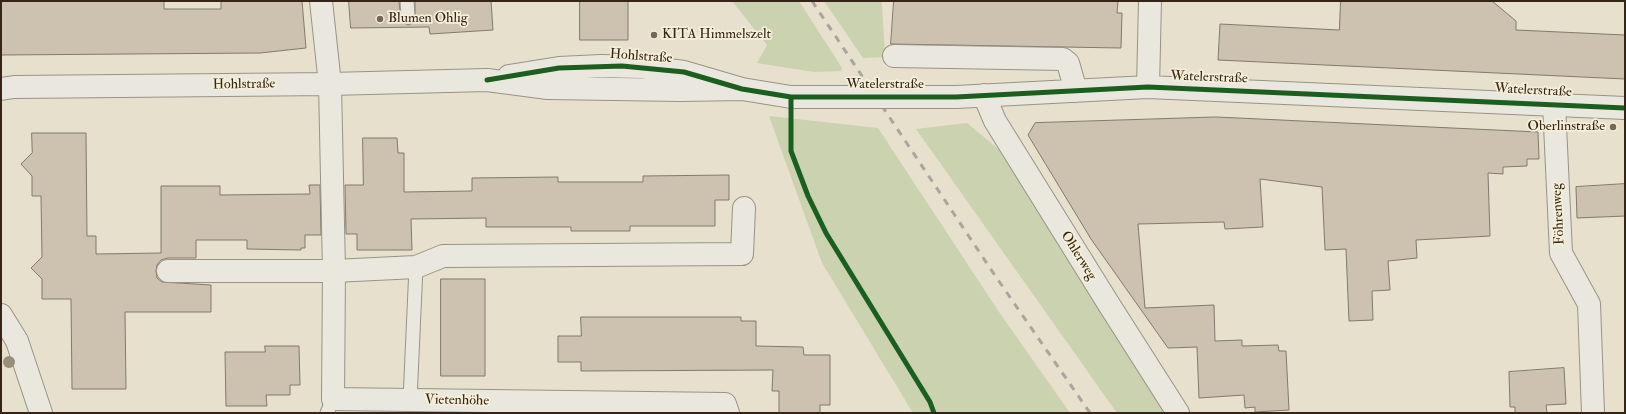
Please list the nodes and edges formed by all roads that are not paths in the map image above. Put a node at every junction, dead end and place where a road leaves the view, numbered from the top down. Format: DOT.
graph roads {
  1 [pos="321,1"];
  2 [pos="407,1"];
  3 [pos="1150,1"];
  4 [pos="408,17"];
  5 [pos="894,56"];
  6 [pos="330,84"];
  7 [pos="1148,87"];
  8 [pos="1,89"];
  9 [pos="1076,91"];
  10 [pos="984,95"];
  11 [pos="791,97"];
  12 [pos="1554,104"];
  13 [pos="1625,108"];
  14 [pos="744,208"];
  15 [pos="416,267"];
  16 [pos="168,271"];
  17 [pos="334,271"];
  18 [pos="1,314"];
  19 [pos="410,400"];
  20 [pos="330,406"];
  21 [pos="41,413"];
  22 [pos="728,413"];
  23 [pos="1178,413"];
  24 [pos="1593,413"];
  1 -- 6 [label="street, Vietenhöhe"];
  2 -- 4 [label="lane"];
  3 -- 7 [label="street"];
  5 -- 9 [label="street, Watelerstraße"];
  6 -- 8 [label="street, Hohlstraße"];
  6 -- 11 [label="street, Hohlstraße"];
  6 -- 17 [label="street, Vietenhöhe"];
  7 -- 9 [label="street, Watelerstraße"];
  7 -- 12 [label="street, Watelerstraße"];
  9 -- 10 [label="street, Watelerstraße"];
  10 -- 11 [label="street, Watelerstraße, bridge"];
  10 -- 23 [label="street, Ohlerweg"];
  12 -- 13 [label="street, Watelerstraße"];
  12 -- 24 [label="street, Föhrenweg"];
  14 -- 15 [label="street"];
  15 -- 17 [label="street"];
  15 -- 19 [label="lane"];
  16 -- 17 [label="street"];
  17 -- 20 [label="street, Vietenhöhe"];
  18 -- 21 [label="street"];
  19 -- 20 [label="street, Vietenhöhe"];
  19 -- 22 [label="street, Vietenhöhe"];
}
